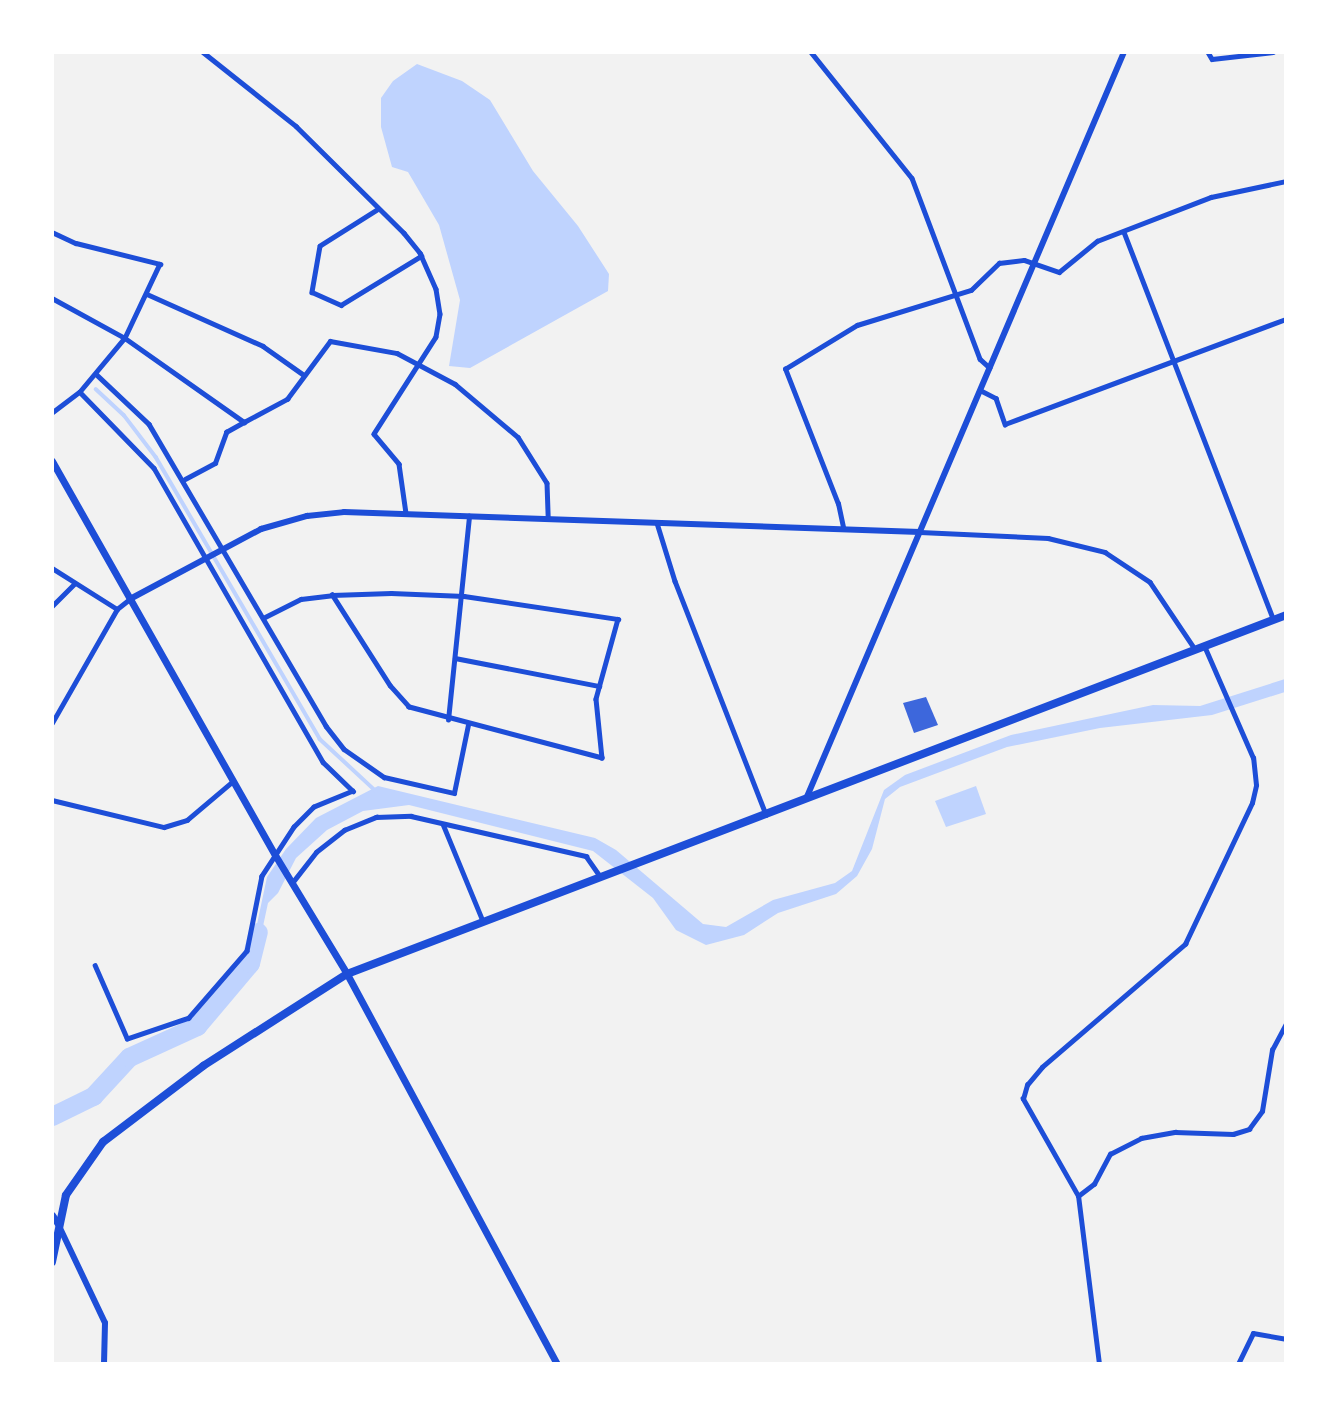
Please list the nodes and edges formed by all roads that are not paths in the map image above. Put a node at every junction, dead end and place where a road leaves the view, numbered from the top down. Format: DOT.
graph roads {
  1 [pos="203,52"];
  2 [pos="811,52"];
  3 [pos="1124,52"];
  4 [pos="1208,52"];
  5 [pos="1273,52"];
  6 [pos="1286,181"];
  7 [pos="377,210"];
  8 [pos="52,232"];
  9 [pos="1124,232"];
  10 [pos="421,256"];
  11 [pos="1035,265"];
  12 [pos="147,294"];
  13 [pos="956,296"];
  14 [pos="52,298"];
  15 [pos="1286,319"];
  16 [pos="125,338"];
  17 [pos="1172,361"];
  18 [pos="421,364"];
  19 [pos="990,369"];
  20 [pos="304,375"];
  21 [pos="94,376"];
  22 [pos="980,390"];
  23 [pos="82,391"];
  24 [pos="52,413"];
  25 [pos="244,422"];
  26 [pos="52,461"];
  27 [pos="185,479"];
  28 [pos="406,513"];
  29 [pos="468,516"];
  30 [pos="548,518"];
  31 [pos="657,522"];
  32 [pos="843,527"];
  33 [pos="920,532"];
  34 [pos="222,548"];
  35 [pos="206,558"];
  36 [pos="52,568"];
  37 [pos="74,584"];
  38 [pos="332,595"];
  39 [pos="464,597"];
  40 [pos="131,599"];
  41 [pos="52,606"];
  42 [pos="117,609"];
  43 [pos="1286,615"];
  44 [pos="264,617"];
  45 [pos="1273,620"];
  46 [pos="1204,646"];
  47 [pos="1195,649"];
  48 [pos="456,658"];
  49 [pos="599,686"];
  50 [pos="448,720"];
  51 [pos="52,723"];
  52 [pos="468,725"];
  53 [pos="233,782"];
  54 [pos="806,799"];
  55 [pos="52,800"];
  56 [pos="766,815"];
  57 [pos="443,824"];
  58 [pos="275,856"];
  59 [pos="600,877"];
  60 [pos="292,884"];
  61 [pos="483,922"];
  62 [pos="94,966"];
  63 [pos="347,974"];
  64 [pos="1286,1024"];
  65 [pos="1078,1196"];
  66 [pos="52,1215"];
  67 [pos="58,1224"];
  68 [pos="52,1262"];
  69 [pos="1286,1339"];
  70 [pos="104,1363"];
  71 [pos="557,1363"];
  72 [pos="1099,1363"];
  73 [pos="1238,1363"];
  1 -- 7 [label="street"];
  2 -- 13 [label="street"];
  3 -- 11 [label="street"];
  4 -- 5 [label="street"];
  6 -- 9 [label="street"];
  7 -- 10 [label="street"];
  7 -- 10 [label="street"];
  8 -- 12 [label="street"];
  9 -- 11 [label="street"];
  9 -- 17 [label="street"];
  10 -- 18 [label="street"];
  11 -- 13 [label="street"];
  11 -- 19 [label="street"];
  12 -- 16 [label="street"];
  12 -- 20 [label="street"];
  13 -- 19 [label="street"];
  13 -- 32 [label="street"];
  14 -- 16 [label="street"];
  15 -- 17 [label="street"];
  16 -- 21 [label="street"];
  16 -- 25 [label="street"];
  17 -- 22 [label="street"];
  17 -- 45 [label="street"];
  18 -- 20 [label="street"];
  18 -- 28 [label="street"];
  18 -- 30 [label="street"];
  19 -- 22 [label="street"];
  20 -- 25 [label="street"];
  21 -- 23 [label="street"];
  21 -- 27 [label="street"];
  22 -- 33 [label="street"];
  23 -- 24 [label="street"];
  23 -- 35 [label="street"];
  25 -- 27 [label="street"];
  26 -- 40 [label="main road"];
  27 -- 34 [label="street"];
  28 -- 29 [label="street"];
  28 -- 34 [label="street"];
  29 -- 30 [label="street"];
  29 -- 39 [label="street"];
  30 -- 31 [label="street"];
  31 -- 32 [label="street"];
  31 -- 56 [label="street"];
  32 -- 33 [label="street"];
  33 -- 47 [label="street"];
  33 -- 54 [label="street"];
  34 -- 35 [label="street"];
  34 -- 44 [label="street"];
  35 -- 40 [label="street"];
  35 -- 58 [label="street"];
  36 -- 37 [label="street"];
  37 -- 41 [label="street"];
  37 -- 42 [label="street"];
  38 -- 39 [label="street"];
  38 -- 44 [label="street"];
  38 -- 50 [label="street"];
  39 -- 48 [label="street"];
  39 -- 49 [label="street"];
  40 -- 42 [label="street"];
  40 -- 53 [label="main road"];
  42 -- 51 [label="street"];
  43 -- 45 [label="highway"];
  44 -- 52 [label="street"];
  45 -- 46 [label="highway"];
  46 -- 47 [label="highway"];
  46 -- 65 [label="street"];
  47 -- 54 [label="highway"];
  48 -- 49 [label="street"];
  48 -- 50 [label="street"];
  49 -- 52 [label="street"];
  50 -- 52 [label="street"];
  53 -- 55 [label="street"];
  53 -- 58 [label="main road"];
  54 -- 56 [label="highway"];
  56 -- 59 [label="highway"];
  57 -- 59 [label="street"];
  57 -- 60 [label="street"];
  57 -- 61 [label="street"];
  58 -- 60 [label="main road"];
  58 -- 62 [label="street"];
  59 -- 61 [label="highway"];
  60 -- 63 [label="main road"];
  61 -- 63 [label="highway"];
  63 -- 67 [label="highway"];
  63 -- 71 [label="main road"];
  64 -- 65 [label="street"];
  65 -- 72 [label="street"];
  66 -- 67 [label="main road"];
  67 -- 68 [label="highway"];
  67 -- 70 [label="street"];
  69 -- 73 [label="street"];
}
